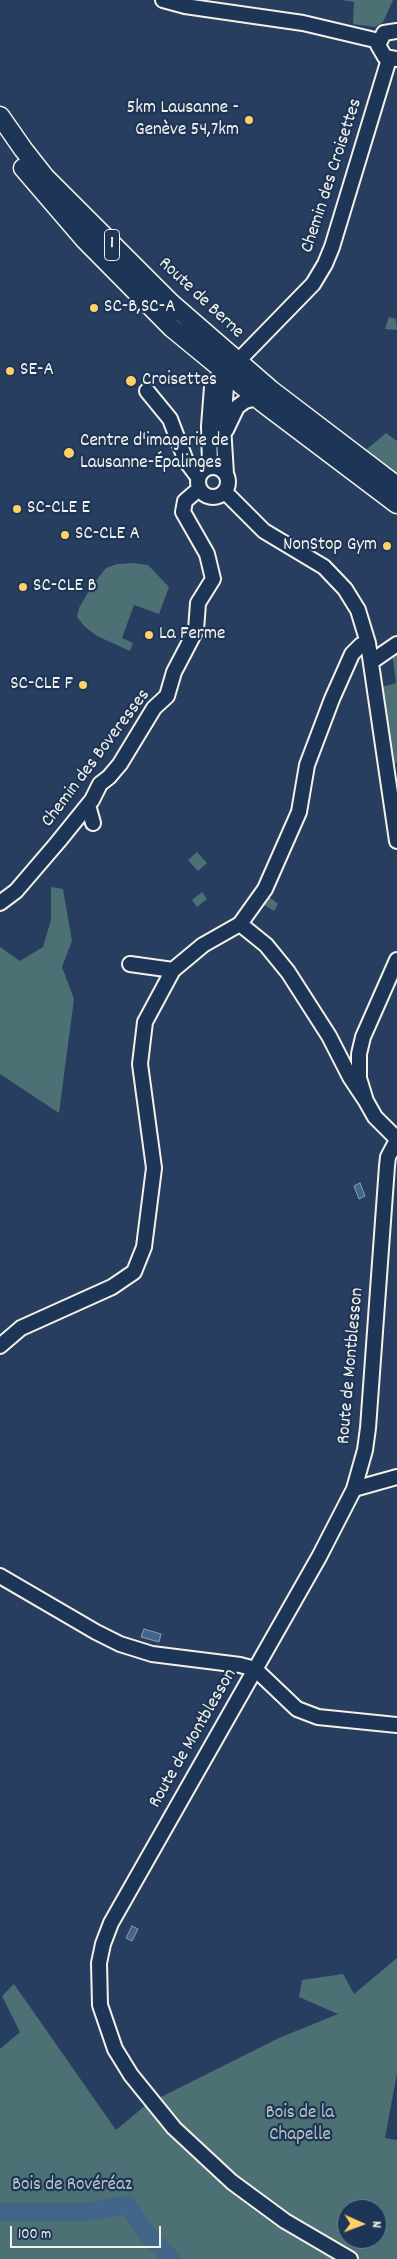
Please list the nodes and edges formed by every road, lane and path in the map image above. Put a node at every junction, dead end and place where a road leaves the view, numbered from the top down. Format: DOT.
graph roads {
  1 [pos="163,0"];
  2 [pos="395,27"];
  3 [pos="379,41"];
  4 [pos="393,59"];
  5 [pos="0,116"];
  6 [pos="0,139"];
  7 [pos="232,368"];
  8 [pos="146,391"];
  9 [pos="257,398"];
  10 [pos="223,438"];
  11 [pos="210,467"];
  12 [pos="226,474"];
  13 [pos="199,483"];
  14 [pos="397,486"];
  15 [pos="224,492"];
  16 [pos="397,504"];
  17 [pos="368,643"];
  18 [pos="397,644"];
  19 [pos="371,662"];
  20 [pos="88,805"];
  21 [pos="93,823"];
  22 [pos="397,841"];
  23 [pos="0,903"];
  24 [pos="240,924"];
  25 [pos="397,960"];
  26 [pos="130,964"];
  27 [pos="173,970"];
  28 [pos="366,1100"];
  29 [pos="397,1139"];
  30 [pos="0,1346"];
  31 [pos="397,1477"];
  32 [pos="354,1489"];
  33 [pos="0,1576"];
  34 [pos="255,1669"];
  35 [pos="397,1725"];
  36 [pos="350,2259"];
  1 -- 3 [label="street"];
  2 -- 3 [label="street"];
  3 -- 4 [label="street"];
  4 -- 7 [label="street, Chemin des Croisettes"];
  5 -- 7 [label="main road, Route de Berne / 1"];
  6 -- 7 [label="main road, Route de Berne / 1"];
  7 -- 9 [label="main road, Route de Berne / 1"];
  7 -- 10 [label="street"];
  7 -- 11 [label="street, Chemin des Croisettes"];
  7 -- 14 [label="main road, Route de Berne / 1"];
  8 -- 13 [label="street"];
  9 -- 10 [label="street"];
  9 -- 16 [label="main road, Route de Berne / 1"];
  10 -- 12 [label="street"];
  11 -- 12 [label="street"];
  11 -- 13 [label="street"];
  12 -- 15 [label="street"];
  13 -- 15 [label="street"];
  13 -- 20 [label="street, Chemin des Boveresses"];
  15 -- 17 [label="street"];
  17 -- 19 [label="street"];
  17 -- 24 [label="street"];
  18 -- 19 [label="street"];
  19 -- 22 [label="street"];
  20 -- 21 [label="street"];
  20 -- 23 [label="street, Chemin des Boveresses"];
  24 -- 27 [label="street"];
  24 -- 28 [label="street"];
  25 -- 28 [label="street"];
  26 -- 27 [label="street"];
  27 -- 30 [label="street"];
  28 -- 29 [label="street"];
  29 -- 32 [label="street, Route de Montblesson"];
  31 -- 32 [label="street"];
  32 -- 34 [label="street, Route de Montblesson"];
  33 -- 34 [label="street"];
  34 -- 35 [label="street"];
  34 -- 36 [label="street, Route de Montblesson"];
}
